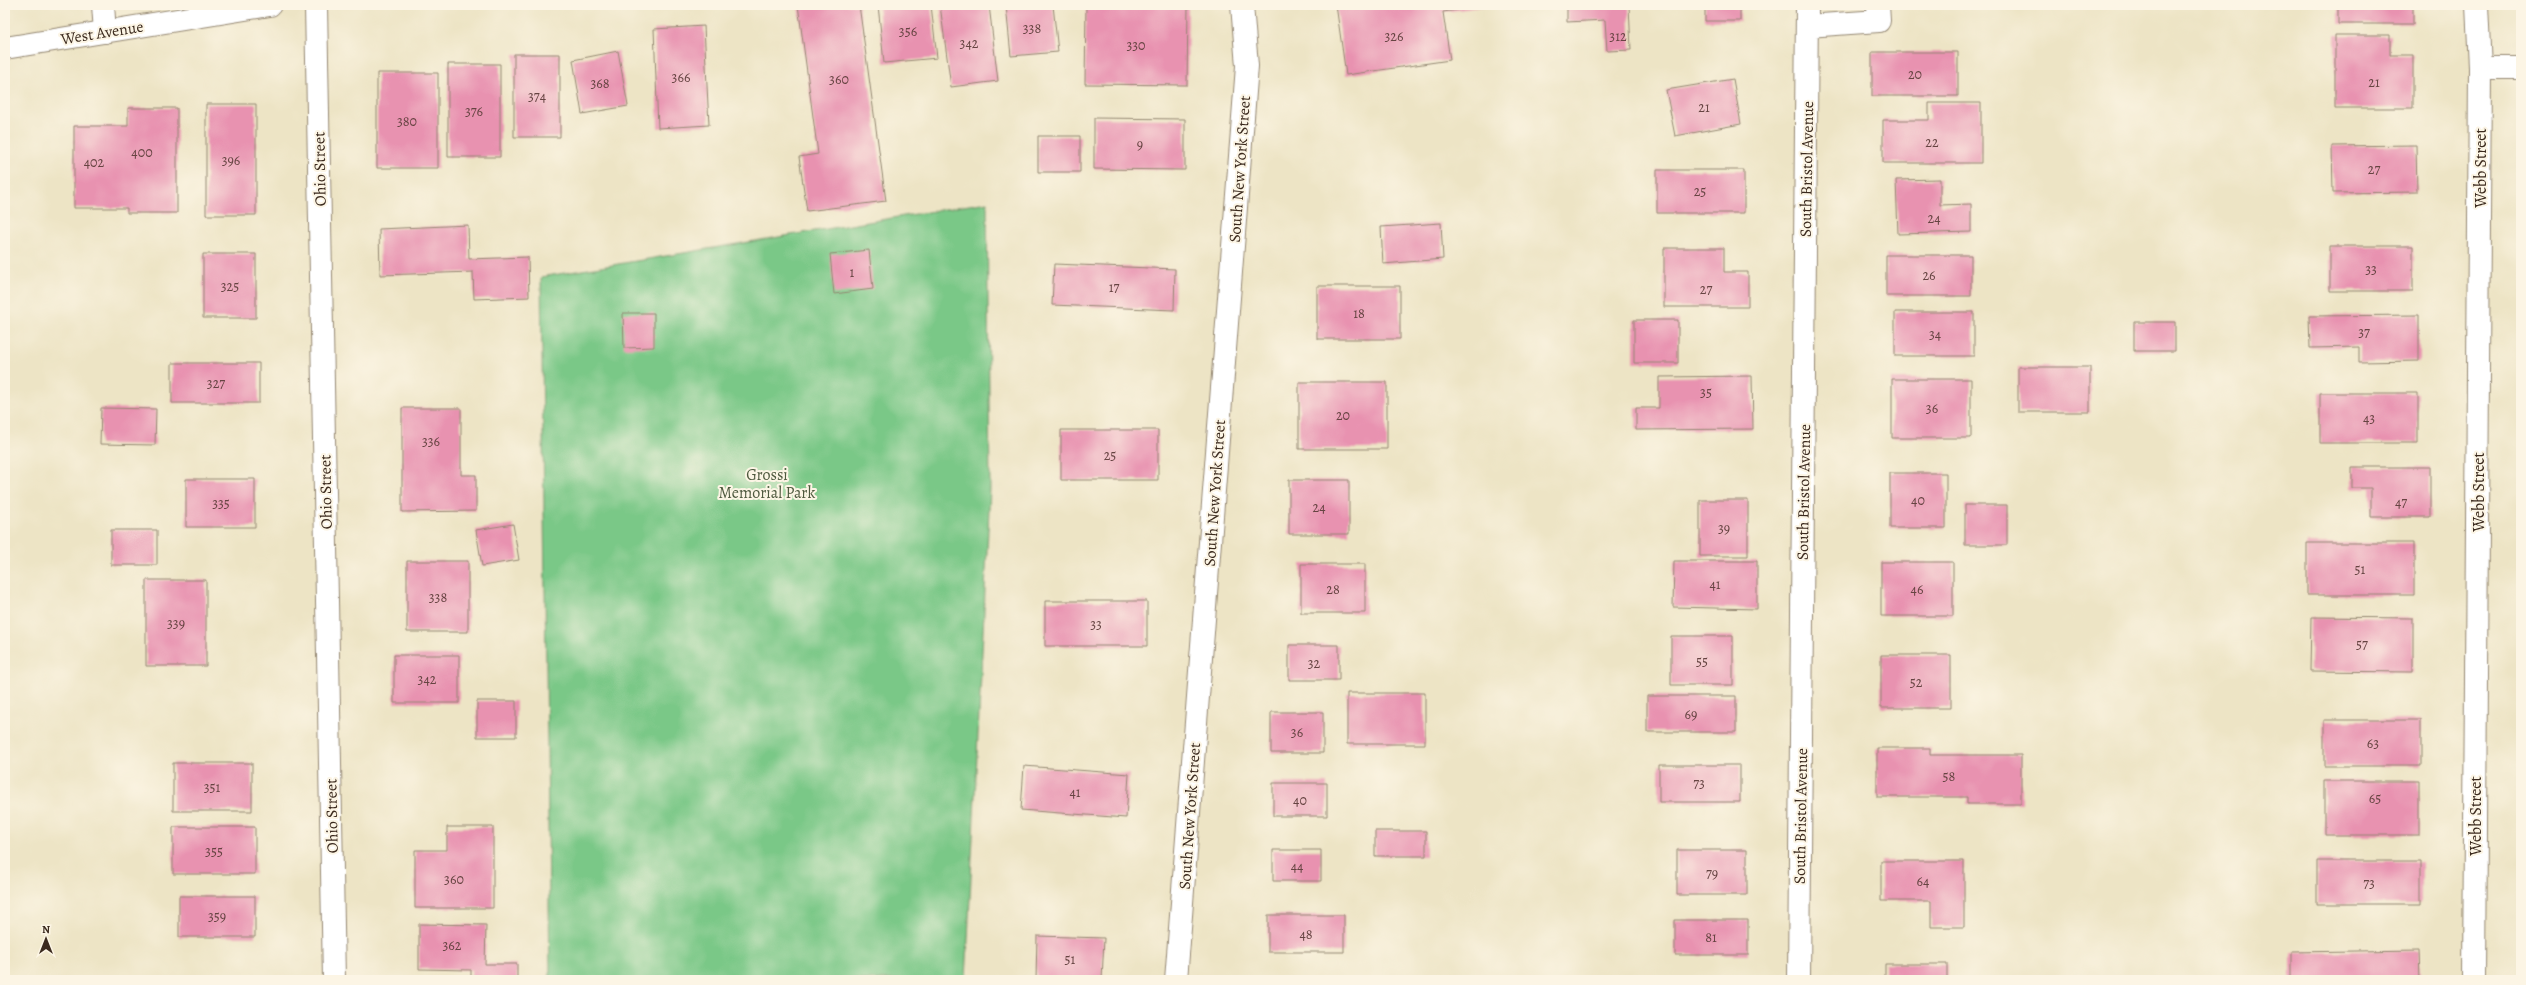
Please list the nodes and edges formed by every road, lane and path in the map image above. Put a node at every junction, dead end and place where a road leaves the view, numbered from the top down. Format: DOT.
graph roads {
  1 [pos="103,5"];
  2 [pos="270,5"];
  3 [pos="316,5"];
  4 [pos="1242,5"];
  5 [pos="1878,5"];
  6 [pos="2477,5"];
  7 [pos="1807,15"];
  8 [pos="105,32"];
  9 [pos="5,48"];
  10 [pos="2480,68"];
  11 [pos="2521,68"];
  12 [pos="334,980"];
  13 [pos="1176,980"];
  14 [pos="1799,980"];
  15 [pos="2474,980"];
  1 -- 8 [label="main road"];
  2 -- 8 [label="main road, West Avenue"];
  3 -- 12 [label="main road, Ohio Street"];
  4 -- 13 [label="main road, South New York Street"];
  5 -- 7 [label="main road"];
  6 -- 10 [label="main road, Webb Street"];
  7 -- 14 [label="main road, South Bristol Avenue"];
  8 -- 9 [label="main road, West Avenue"];
  10 -- 11 [label="main road"];
  10 -- 15 [label="main road, Webb Street"];
}
